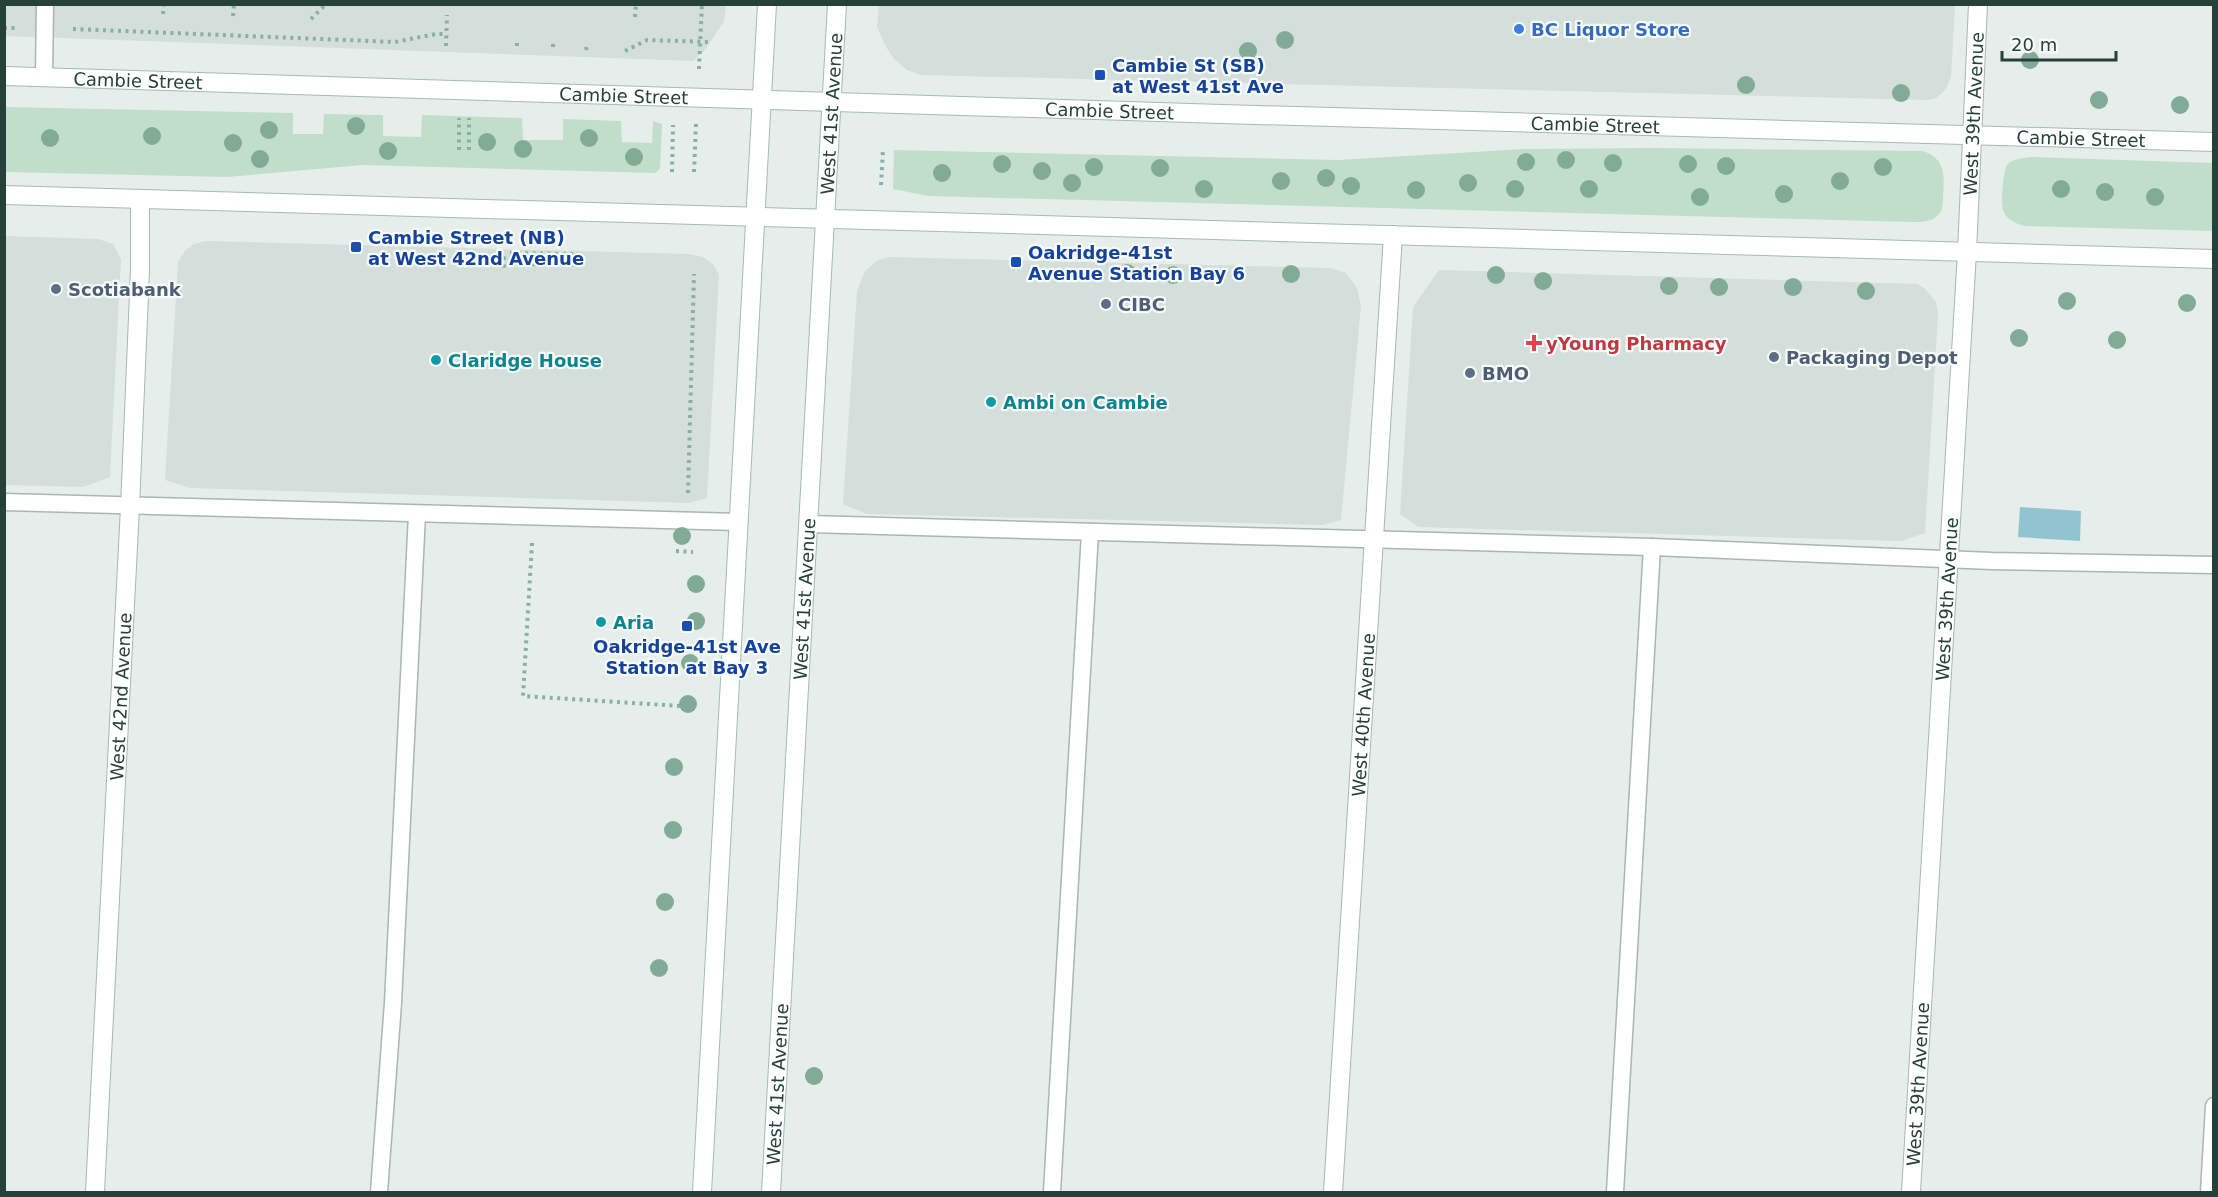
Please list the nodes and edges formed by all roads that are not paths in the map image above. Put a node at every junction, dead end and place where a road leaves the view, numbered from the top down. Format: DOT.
graph roads {
  1 [pos="45,4"];
  2 [pos="767,4"];
  3 [pos="837,4"];
  4 [pos="1978,4"];
  5 [pos="4,76"];
  6 [pos="44,77"];
  7 [pos="760,99"];
  8 [pos="831,102"];
  9 [pos="1971,136"];
  10 [pos="2214,142"];
  11 [pos="4,195"];
  12 [pos="140,199"];
  13 [pos="754,216"];
  14 [pos="825,218"];
  15 [pos="1393,235"];
  16 [pos="1967,252"];
  17 [pos="2214,260"];
  18 [pos="4,502"];
  19 [pos="130,507"];
  20 [pos="417,514"];
  21 [pos="739,522"];
  22 [pos="809,524"];
  23 [pos="1090,531"];
  24 [pos="1374,540"];
  25 [pos="1652,546"];
  26 [pos="1948,559"];
  27 [pos="2214,566"];
  28 [pos="2214,1106"];
  29 [pos="95,1192"];
  30 [pos="379,1192"];
  31 [pos="702,1192"];
  32 [pos="771,1192"];
  33 [pos="1052,1192"];
  34 [pos="1333,1192"];
  35 [pos="1615,1192"];
  36 [pos="1911,1192"];
  37 [pos="2209,1192"];
  1 -- 6 [label="lane"];
  2 -- 7 [label="main road"];
  3 -- 8 [label="main road, West 41st Avenue"];
  4 -- 9 [label="main road, West 39th Avenue"];
  5 -- 6 [label="main road, Cambie Street"];
  6 -- 7 [label="main road, Cambie Street"];
  7 -- 8 [label="main road, Cambie Street"];
  7 -- 13 [label="main road"];
  8 -- 9 [label="main road, Cambie Street"];
  8 -- 14 [label="main road, West 41st Avenue"];
  9 -- 10 [label="main road, Cambie Street"];
  9 -- 16 [label="main road, West 39th Avenue"];
  11 -- 12 [label="main road"];
  12 -- 13 [label="main road"];
  12 -- 19 [label="main road, West 42nd Avenue"];
  13 -- 14 [label="main road"];
  13 -- 21 [label="main road"];
  14 -- 15 [label="main road"];
  14 -- 22 [label="main road, West 41st Avenue"];
  15 -- 16 [label="main road"];
  15 -- 24 [label="main road, West 40th Avenue"];
  16 -- 17 [label="main road"];
  16 -- 26 [label="main road, West 39th Avenue"];
  18 -- 19 [label="lane"];
  19 -- 20 [label="lane"];
  19 -- 29 [label="main road, West 42nd Avenue"];
  20 -- 21 [label="lane"];
  20 -- 30 [label="lane"];
  21 -- 31 [label="main road"];
  22 -- 23 [label="lane"];
  22 -- 32 [label="main road, West 41st Avenue"];
  23 -- 24 [label="lane"];
  23 -- 33 [label="lane"];
  24 -- 25 [label="lane"];
  24 -- 34 [label="main road, West 40th Avenue"];
  25 -- 26 [label="lane"];
  25 -- 35 [label="lane"];
  26 -- 27 [label="lane"];
  26 -- 36 [label="main road, West 39th Avenue"];
  28 -- 37 [label="lane"];
}
